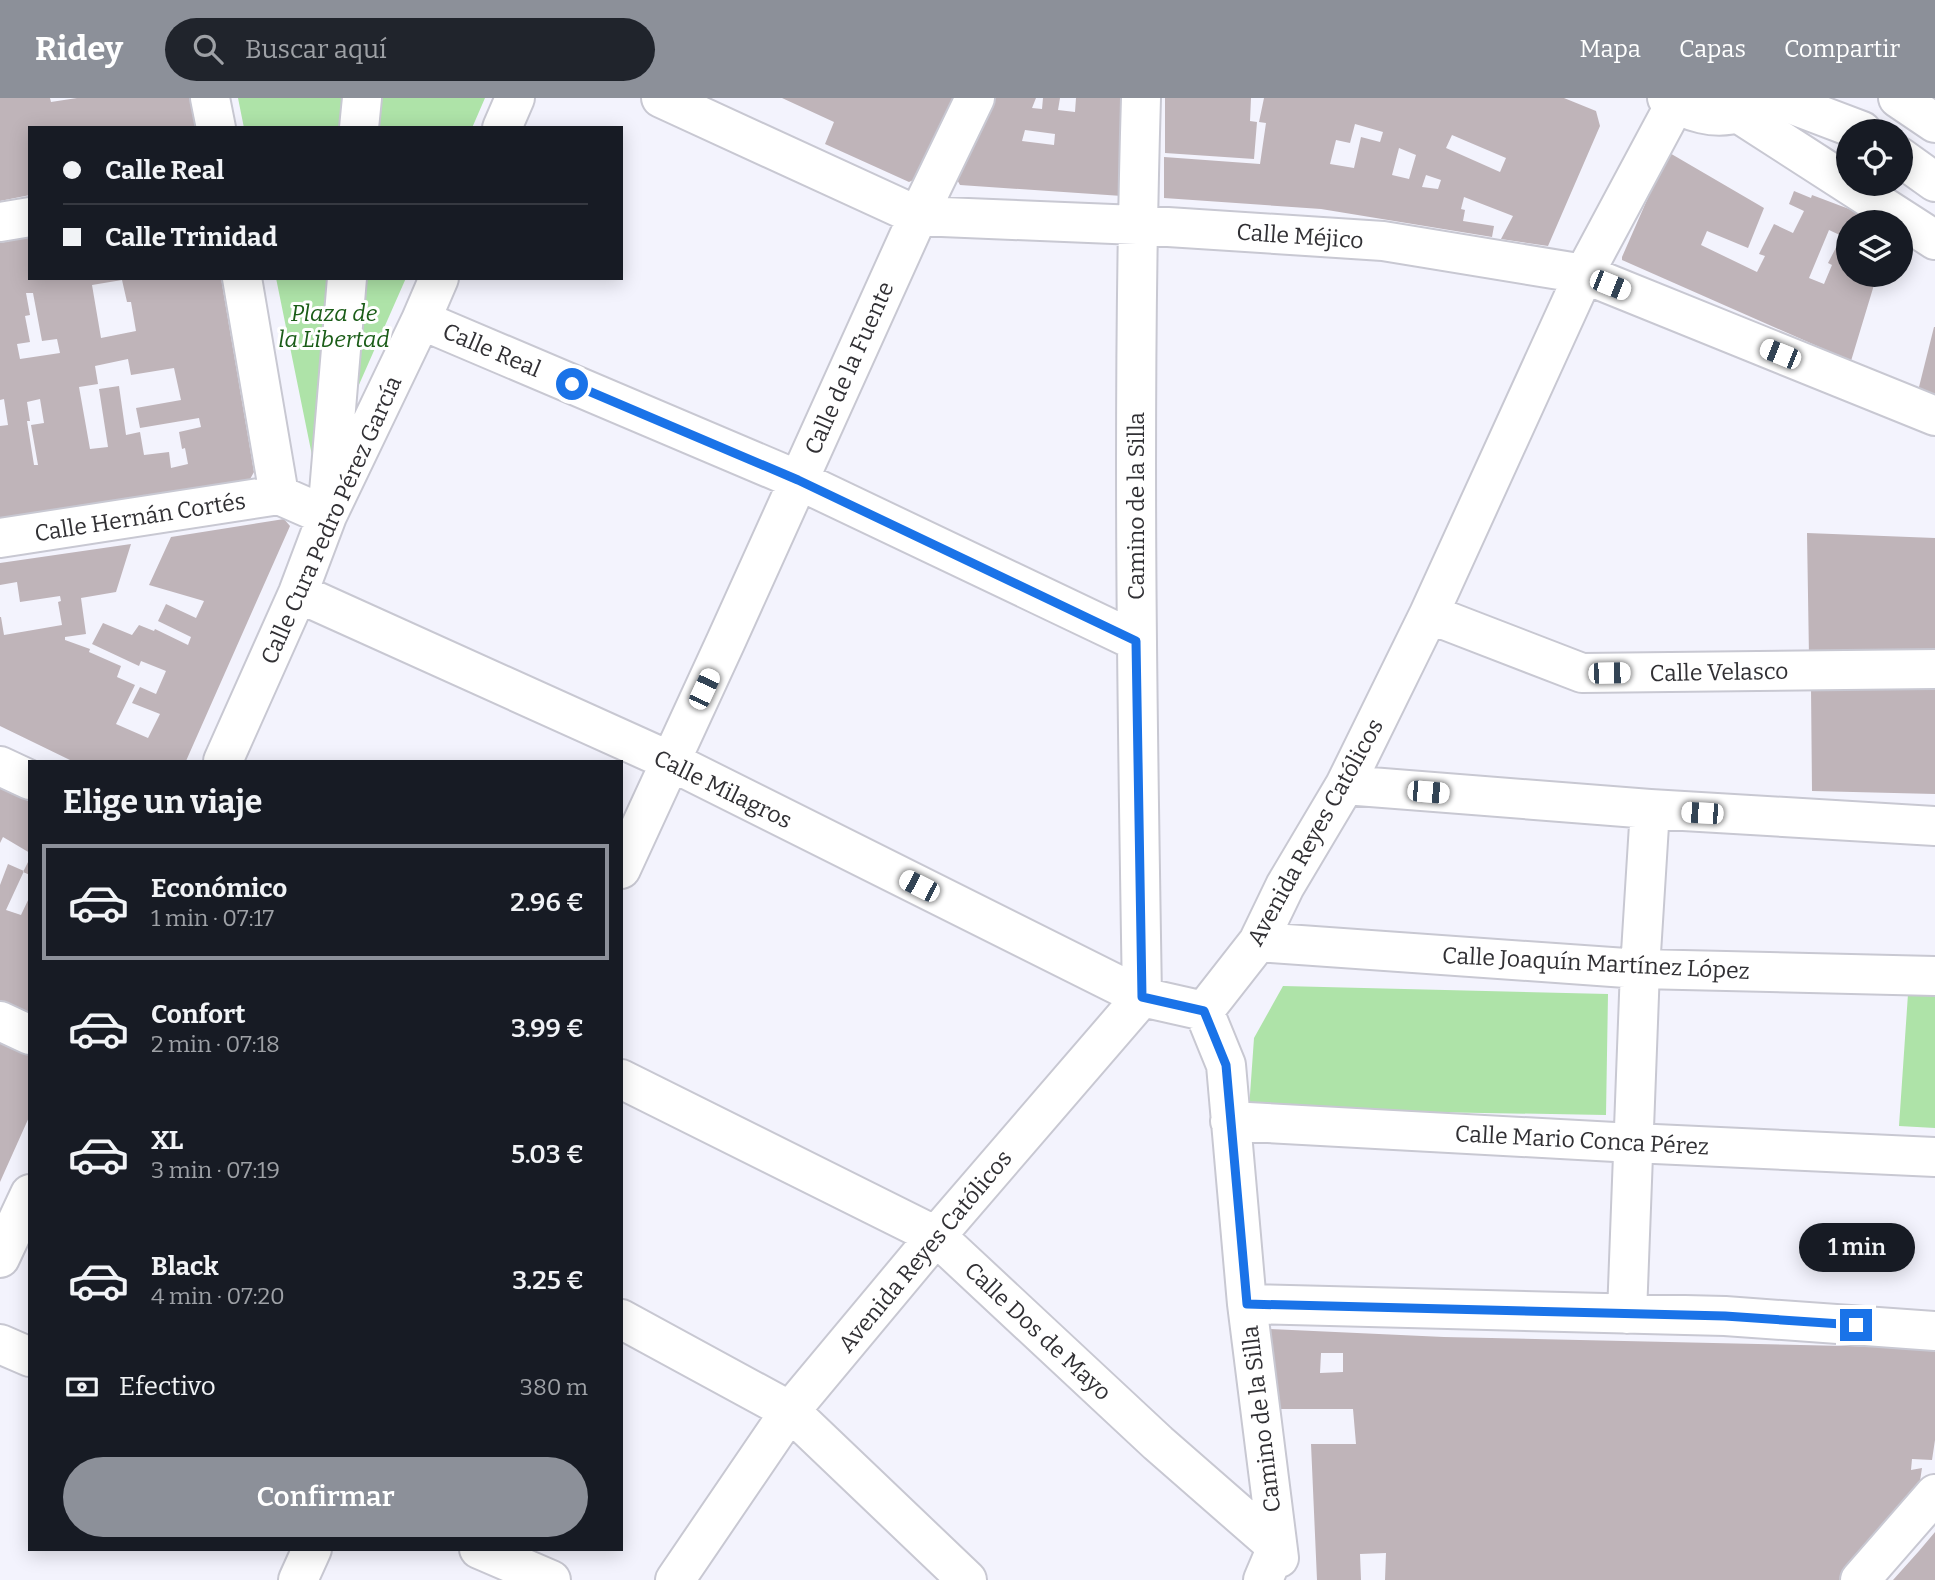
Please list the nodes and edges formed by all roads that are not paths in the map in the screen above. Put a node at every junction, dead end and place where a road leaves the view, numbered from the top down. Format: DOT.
graph roads {
  1 [pos="210,98"];
  2 [pos="362,98"];
  3 [pos="515,98"];
  4 [pos="661,98"];
  5 [pos="975,98"];
  6 [pos="1141,98"];
  7 [pos="1898,98"];
  8 [pos="1671,101"];
  9 [pos="1761,103"];
  10 [pos="1935,123"];
  11 [pos="1836,124"];
  12 [pos="216,126"];
  13 [pos="359,126"];
  14 [pos="503,126"];
  15 [pos="1913,166"];
  16 [pos="1935,182"];
  17 [pos="918,216"];
  18 [pos="28,217"];
  19 [pos="0,222"];
  20 [pos="1137,225"];
  21 [pos="1935,240"];
  22 [pos="1584,274"];
  23 [pos="242,280"];
  24 [pos="347,280"];
  25 [pos="438,280"];
  26 [pos="421,320"];
  27 [pos="1935,416"];
  28 [pos="798,480"];
  29 [pos="279,495"];
  30 [pos="327,516"];
  31 [pos="0,538"];
  32 [pos="298,593"];
  33 [pos="1429,614"];
  34 [pos="1136,641"];
  35 [pos="1935,669"];
  36 [pos="223,760"];
  37 [pos="670,761"];
  38 [pos="0,766"];
  39 [pos="28,779"];
  40 [pos="1345,785"];
  41 [pos="1650,809"];
  42 [pos="1935,826"];
  43 [pos="623,865"];
  44 [pos="1258,942"];
  45 [pos="1640,968"];
  46 [pos="1935,976"];
  47 [pos="1142,997"];
  48 [pos="1204,1011"];
  49 [pos="0,1021"];
  50 [pos="28,1034"];
  51 [pos="623,1080"];
  52 [pos="1230,1121"];
  53 [pos="1633,1143"];
  54 [pos="1935,1157"];
  55 [pos="28,1198"];
  56 [pos="936,1236"];
  57 [pos="0,1258"];
  58 [pos="1247,1304"];
  59 [pos="1627,1314"];
  60 [pos="623,1320"];
  61 [pos="1935,1331"];
  62 [pos="0,1344"];
  63 [pos="28,1356"];
  64 [pos="790,1411"];
  65 [pos="1935,1494"];
  66 [pos="311,1551"];
  67 [pos="484,1551"];
  68 [pos="1275,1569"];
  69 [pos="298,1580"];
  70 [pos="551,1580"];
  71 [pos="675,1580"];
  72 [pos="967,1580"];
  73 [pos="1860,1580"];
  1 -- 12 [label="street"];
  2 -- 13 [label="street"];
  3 -- 14 [label="street"];
  4 -- 17 [label="street, Calle Méjico"];
  5 -- 17 [label="street, Calle de la Fuente"];
  6 -- 20 [label="street, Camino de la Silla"];
  7 -- 10 [label="street"];
  8 -- 9 [label="street"];
  8 -- 22 [label="street, Avenida Reyes Católicos"];
  9 -- 11 [label="street"];
  9 -- 21 [label="street"];
  15 -- 16 [label="street"];
  17 -- 20 [label="street, Calle Méjico"];
  17 -- 28 [label="street, Calle de la Fuente"];
  18 -- 19 [label="street"];
  20 -- 22 [label="street, Calle Méjico"];
  20 -- 34 [label="street, Camino de la Silla"];
  22 -- 27 [label="street, Calle Méjico"];
  22 -- 33 [label="street, Avenida Reyes Católicos"];
  23 -- 29 [label="street"];
  24 -- 30 [label="street"];
  25 -- 26 [label="street, Calle Cura Pedro Pérez García"];
  26 -- 28 [label="street, Calle Real"];
  26 -- 30 [label="street, Calle Cura Pedro Pérez García"];
  28 -- 34 [label="street, Calle Real"];
  28 -- 37 [label="street, Calle de la Fuente"];
  29 -- 30 [label="street"];
  29 -- 31 [label="street, Calle Hernán Cortés"];
  30 -- 32 [label="street, Calle Cura Pedro Pérez García"];
  32 -- 36 [label="street, Calle Cura Pedro Pérez García"];
  32 -- 37 [label="street, Calle Milagros"];
  33 -- 35 [label="street, Calle Velasco"];
  33 -- 40 [label="street, Avenida Reyes Católicos"];
  34 -- 47 [label="street, Camino de la Silla"];
  37 -- 43 [label="street, Calle de la Fuente"];
  37 -- 47 [label="street, Calle Milagros"];
  38 -- 39 [label="street"];
  40 -- 41 [label="street"];
  40 -- 44 [label="street, Avenida Reyes Católicos"];
  41 -- 42 [label="street"];
  41 -- 45 [label="street"];
  44 -- 45 [label="street, Calle Joaquín Martínez López"];
  44 -- 48 [label="street, Avenida Reyes Católicos"];
  45 -- 46 [label="street, Calle Joaquín Martínez López"];
  45 -- 53 [label="street"];
  47 -- 48 [label="street"];
  47 -- 56 [label="street, Avenida Reyes Católicos"];
  48 -- 52 [label="street, Camino de la Silla"];
  49 -- 50 [label="street"];
  51 -- 56 [label="street, Calle Dos de Mayo"];
  52 -- 53 [label="street, Calle Mario Conca Pérez"];
  52 -- 58 [label="street, Camino de la Silla"];
  53 -- 54 [label="street, Calle Mario Conca Pérez"];
  53 -- 59 [label="street"];
  55 -- 57 [label="street"];
  56 -- 64 [label="street, Avenida Reyes Católicos"];
  56 -- 68 [label="street, Calle Dos de Mayo"];
  58 -- 59 [label="street"];
  58 -- 68 [label="street, Camino de la Silla"];
  59 -- 61 [label="street"];
  60 -- 64 [label="street"];
  62 -- 63 [label="street"];
  64 -- 71 [label="street, Avenida Reyes Católicos"];
  64 -- 72 [label="street"];
  65 -- 73 [label="street"];
  66 -- 69 [label="street"];
  67 -- 70 [label="street"];
}
